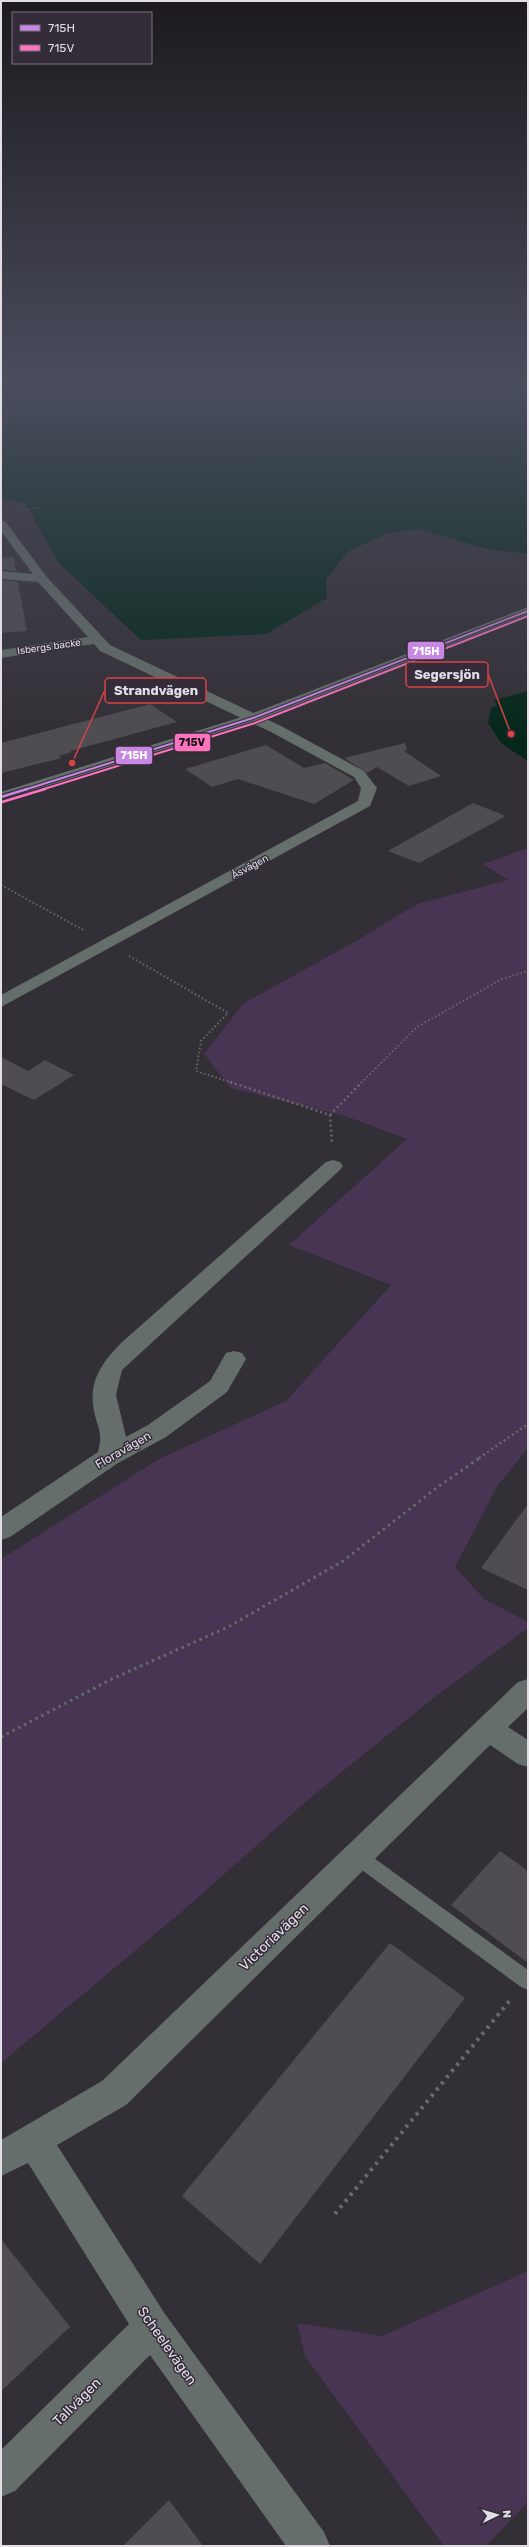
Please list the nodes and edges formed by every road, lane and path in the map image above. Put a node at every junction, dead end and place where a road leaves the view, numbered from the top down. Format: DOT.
graph roads {
  1 [pos="43,508"];
  2 [pos="14,512"];
  3 [pos="1,522"];
  4 [pos="1,575"];
  5 [pos="42,579"];
  6 [pos="528,611"];
  7 [pos="97,640"];
  8 [pos="1,654"];
  9 [pos="254,718"];
  10 [pos="1,797"];
  11 [pos="528,970"];
  12 [pos="1,1002"];
  13 [pos="228,1013"];
  14 [pos="330,1115"];
  15 [pos="333,1166"];
  16 [pos="234,1359"];
  17 [pos="528,1424"];
  18 [pos="109,1456"];
  19 [pos="1,1530"];
  20 [pos="528,1690"];
  21 [pos="488,1729"];
  22 [pos="1,1738"];
  23 [pos="528,1754"];
  24 [pos="357,1856"];
  25 [pos="527,1981"];
  26 [pos="32,2139"];
  27 [pos="1,2159"];
  28 [pos="335,2214"];
  29 [pos="152,2327"];
  30 [pos="1,2477"];
  31 [pos="310,2546"];
  1 -- 2 [label="path"];
  3 -- 5 [label="street"];
  4 -- 5 [label="street"];
  5 -- 7 [label="street"];
  6 -- 9 [label="street"];
  7 -- 8 [label="street, Isbergs backe"];
  7 -- 9 [label="street"];
  9 -- 10 [label="street"];
  9 -- 12 [label="street, Åsvägen"];
  11 -- 14 [label="path"];
  13 -- 14 [label="path"];
  14 -- 15 [label="path"];
  15 -- 18 [label="street"];
  16 -- 18 [label="street, Floravägen"];
  17 -- 22 [label="path"];
  18 -- 19 [label="street, Floravägen"];
  20 -- 21 [label="street, Victoriavägen"];
  21 -- 23 [label="street"];
  21 -- 24 [label="street, Victoriavägen"];
  24 -- 25 [label="lane"];
  24 -- 26 [label="street, Victoriavägen"];
  25 -- 28 [label="path"];
  26 -- 27 [label="street, Victoriavägen"];
  26 -- 29 [label="street, Scheelevägen"];
  29 -- 30 [label="street, Tallvägen"];
  29 -- 31 [label="street, Scheelevägen"];
}
